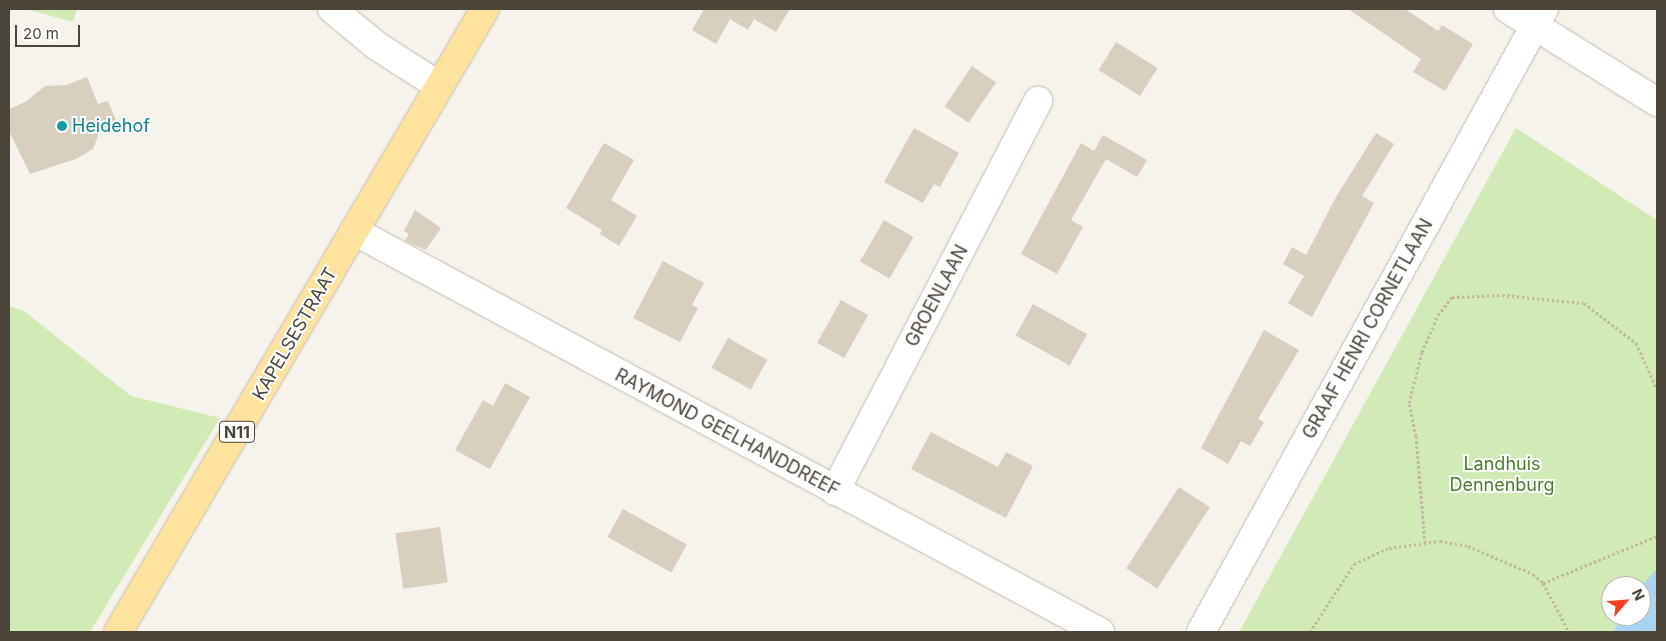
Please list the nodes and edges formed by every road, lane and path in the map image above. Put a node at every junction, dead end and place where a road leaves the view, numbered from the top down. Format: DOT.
graph roads {
  1 [pos="332,9"];
  2 [pos="485,9"];
  3 [pos="1508,9"];
  4 [pos="1539,17"];
  5 [pos="440,86"];
  6 [pos="1038,101"];
  7 [pos="1657,102"];
  8 [pos="354,231"];
  9 [pos="1657,389"];
  10 [pos="835,491"];
  11 [pos="1657,536"];
  12 [pos="1425,543"];
  13 [pos="1543,583"];
  14 [pos="118,632"];
  15 [pos="1100,632"];
  16 [pos="1201,632"];
  17 [pos="1310,632"];
  18 [pos="1569,632"];
  1 -- 5 [label="street"];
  2 -- 5 [label="main road, KAPELSESTRAAT / N11"];
  3 -- 4 [label="street"];
  4 -- 7 [label="street"];
  4 -- 16 [label="street, GRAAF HENRI CORNETLAAN"];
  5 -- 8 [label="main road, KAPELSESTRAAT / N11"];
  6 -- 10 [label="street, GROENLAAN"];
  8 -- 10 [label="street, RAYMOND GEELHANDDREEF"];
  8 -- 14 [label="main road, KAPELSESTRAAT / N11"];
  9 -- 12 [label="path"];
  10 -- 15 [label="street, RAYMOND GEELHANDDREEF"];
  11 -- 13 [label="path"];
  12 -- 13 [label="path"];
  12 -- 17 [label="path"];
  13 -- 18 [label="path"];
}
